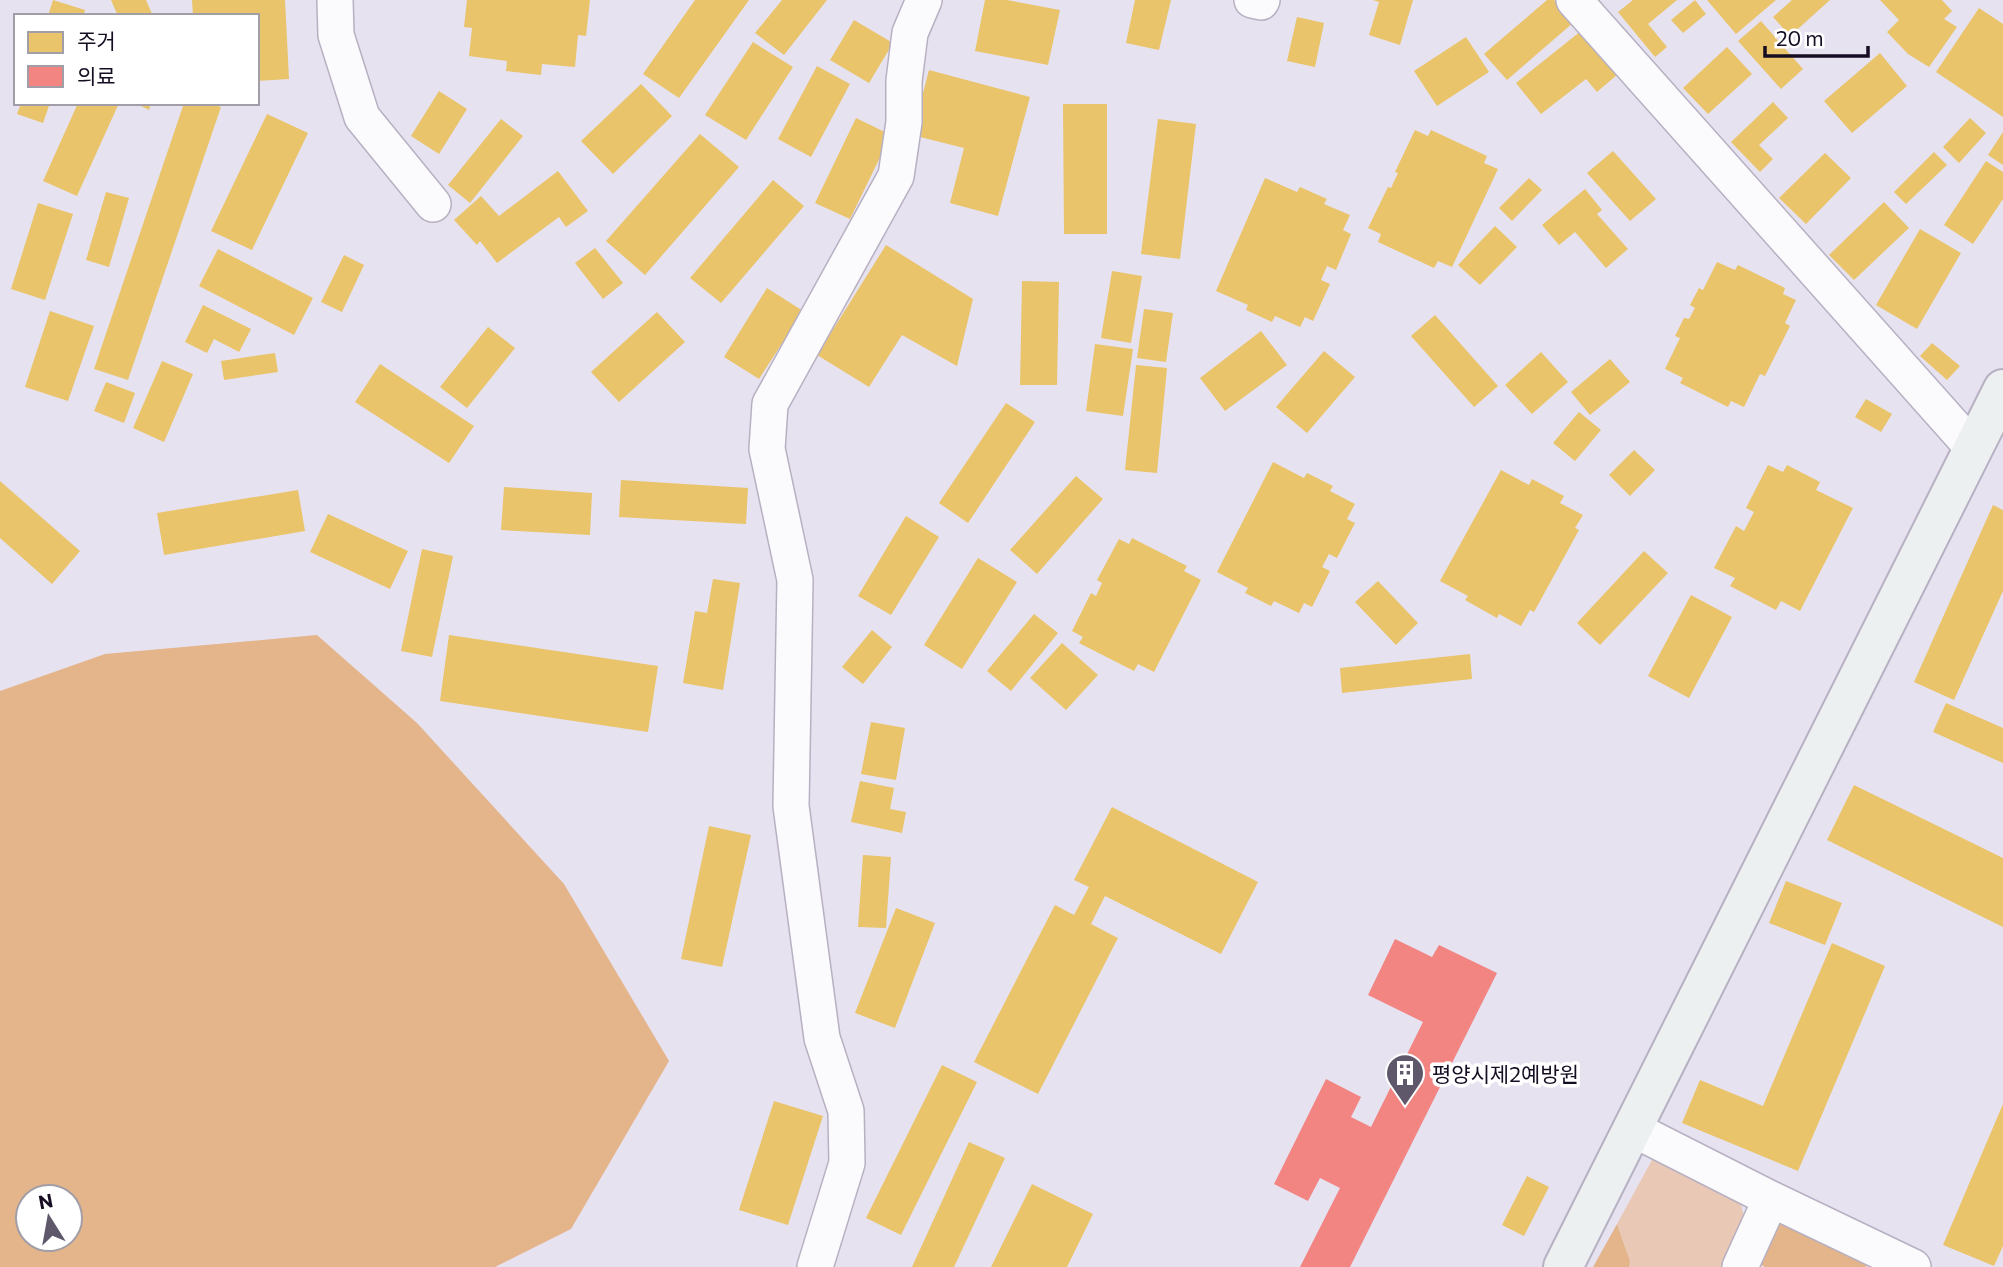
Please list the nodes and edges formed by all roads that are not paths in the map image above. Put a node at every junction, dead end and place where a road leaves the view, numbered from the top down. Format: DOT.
graph roads {
  1 [pos="335,0"];
  2 [pos="924,0"];
  3 [pos="1252,0"];
  4 [pos="1262,0"];
  5 [pos="1574,0"];
  6 [pos="433,204"];
  7 [pos="2003,389"];
  8 [pos="1973,449"];
  9 [pos="1633,1129"];
  10 [pos="1771,1199"];
  11 [pos="815,1267"];
  12 [pos="1563,1267"];
  13 [pos="1740,1267"];
  14 [pos="1913,1267"];
  1 -- 6 [label="street"];
  2 -- 11 [label="street"];
  3 -- 4 [label="street"];
  5 -- 8 [label="street"];
  7 -- 8 [label="main road"];
  8 -- 9 [label="main road"];
  9 -- 10 [label="street"];
  9 -- 12 [label="main road"];
  10 -- 13 [label="street"];
  10 -- 14 [label="street"];
}
